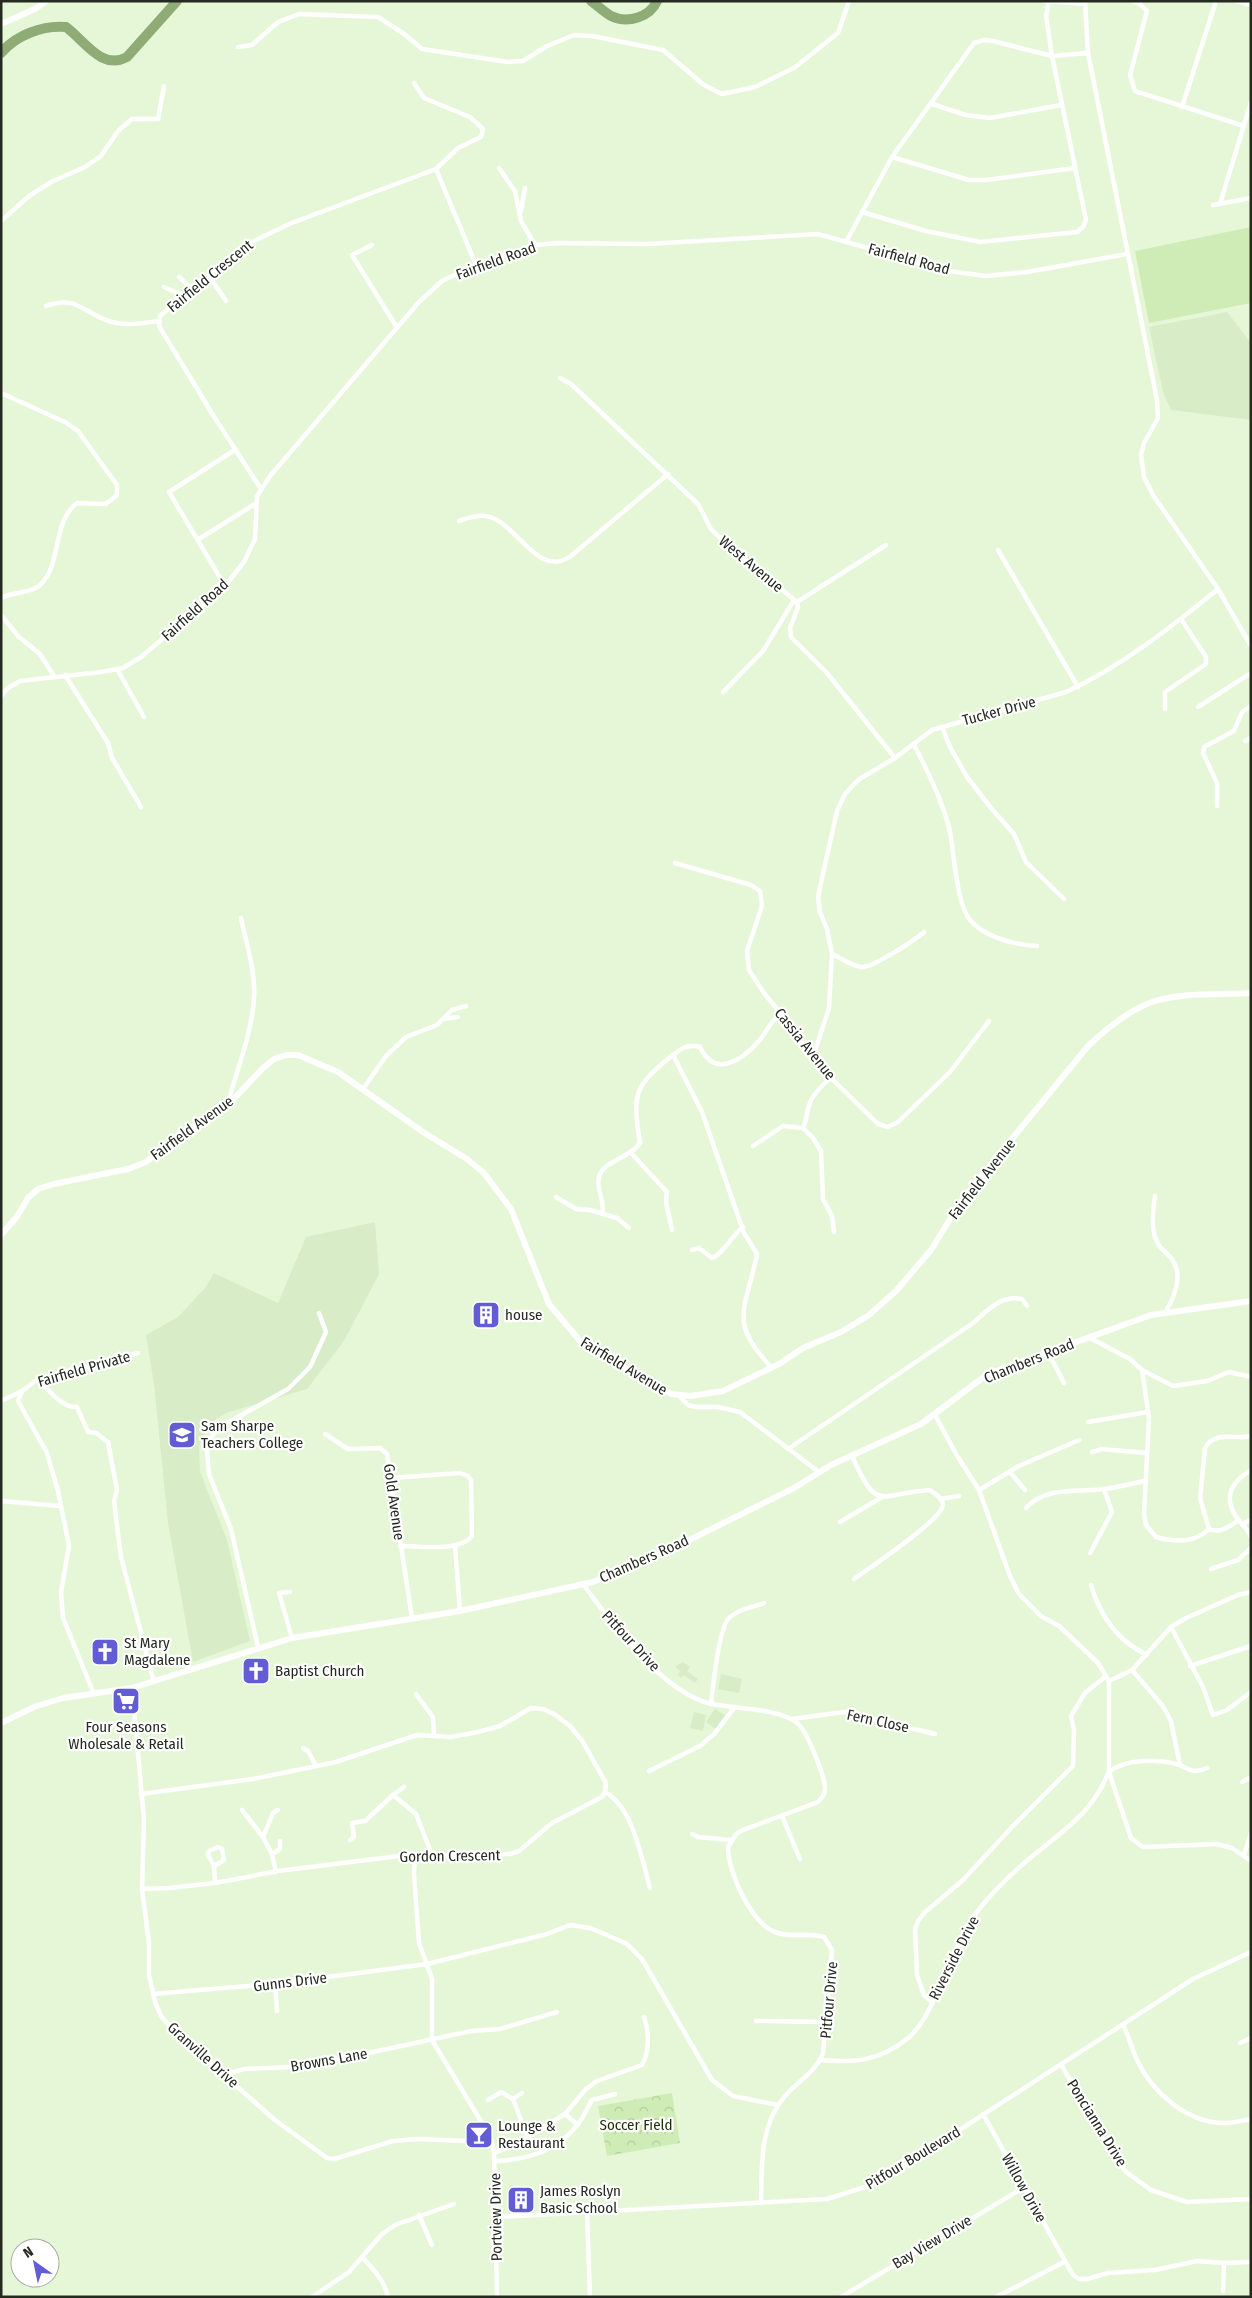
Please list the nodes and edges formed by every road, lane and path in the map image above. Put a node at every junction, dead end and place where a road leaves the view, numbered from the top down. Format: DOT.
graph roads {
  1 [pos="46,1"];
  2 [pos="850,1"];
  3 [pos="1132,1"];
  4 [pos="1216,1"];
  5 [pos="1236,1"];
  6 [pos="1047,2"];
  7 [pos="1085,3"];
  8 [pos="1251,5"];
  9 [pos="1,24"];
  10 [pos="238,47"];
  11 [pos="1088,53"];
  12 [pos="1052,56"];
  13 [pos="414,83"];
  14 [pos="164,86"];
  15 [pos="1251,102"];
  16 [pos="932,104"];
  17 [pos="1061,104"];
  18 [pos="1182,107"];
  19 [pos="1244,126"];
  20 [pos="892,157"];
  21 [pos="499,168"];
  22 [pos="1075,168"];
  23 [pos="436,169"];
  24 [pos="525,188"];
  25 [pos="1251,198"];
  26 [pos="1220,204"];
  27 [pos="1213,205"];
  28 [pos="862,212"];
  29 [pos="521,213"];
  30 [pos="1,221"];
  31 [pos="846,242"];
  32 [pos="372,245"];
  33 [pos="535,245"];
  34 [pos="1126,254"];
  35 [pos="476,265"];
  36 [pos="209,276"];
  37 [pos="179,277"];
  38 [pos="164,287"];
  39 [pos="192,289"];
  40 [pos="184,296"];
  41 [pos="226,301"];
  42 [pos="46,306"];
  43 [pos="159,321"];
  44 [pos="396,326"];
  45 [pos="560,378"];
  46 [pos="1,393"];
  47 [pos="234,450"];
  48 [pos="668,474"];
  49 [pos="261,489"];
  50 [pos="255,504"];
  51 [pos="459,521"];
  52 [pos="199,539"];
  53 [pos="886,545"];
  54 [pos="998,550"];
  55 [pos="225,586"];
  56 [pos="1218,589"];
  57 [pos="1,598"];
  58 [pos="795,601"];
  59 [pos="1,615"];
  60 [pos="1181,619"];
  61 [pos="1251,646"];
  62 [pos="117,669"];
  63 [pos="1251,673"];
  64 [pos="65,675"];
  65 [pos="54,676"];
  66 [pos="1078,687"];
  67 [pos="723,692"];
  68 [pos="1,696"];
  69 [pos="1251,706"];
  70 [pos="1198,707"];
  71 [pos="1165,709"];
  72 [pos="144,717"];
  73 [pos="942,727"];
  74 [pos="1251,738"];
  75 [pos="1246,741"];
  76 [pos="914,745"];
  77 [pos="895,758"];
  78 [pos="1217,806"];
  79 [pos="141,807"];
  80 [pos="675,863"];
  81 [pos="1064,899"];
  82 [pos="241,918"];
  83 [pos="924,932"];
  84 [pos="1037,946"];
  85 [pos="832,954"];
  86 [pos="1251,992"];
  87 [pos="466,1006"];
  88 [pos="458,1017"];
  89 [pos="445,1019"];
  90 [pos="786,1020"];
  91 [pos="989,1021"];
  92 [pos="814,1054"];
  93 [pos="674,1055"];
  94 [pos="831,1078"];
  95 [pos="363,1089"];
  96 [pos="228,1105"];
  97 [pos="803,1128"];
  98 [pos="753,1146"];
  99 [pos="631,1153"];
  100 [pos="1155,1196"];
  101 [pos="556,1197"];
  102 [pos="602,1213"];
  103 [pos="743,1227"];
  104 [pos="629,1228"];
  105 [pos="672,1230"];
  106 [pos="834,1232"];
  107 [pos="1,1235"];
  108 [pos="692,1250"];
  109 [pos="1251,1300"];
  110 [pos="1027,1306"];
  111 [pos="319,1313"];
  112 [pos="1165,1313"];
  113 [pos="1090,1338"];
  114 [pos="1048,1352"];
  115 [pos="138,1353"];
  116 [pos="772,1368"];
  117 [pos="1142,1370"];
  118 [pos="1251,1377"];
  119 [pos="36,1380"];
  120 [pos="1064,1383"];
  121 [pos="22,1391"];
  122 [pos="679,1396"];
  123 [pos="1,1401"];
  124 [pos="1148,1412"];
  125 [pos="935,1415"];
  126 [pos="1088,1422"];
  127 [pos="325,1434"];
  128 [pos="1250,1439"];
  129 [pos="1079,1440"];
  130 [pos="788,1449"];
  131 [pos="1092,1452"];
  132 [pos="1147,1454"];
  133 [pos="852,1456"];
  134 [pos="1251,1470"];
  135 [pos="818,1472"];
  136 [pos="1010,1472"];
  137 [pos="391,1478"];
  138 [pos="1144,1481"];
  139 [pos="1104,1489"];
  140 [pos="980,1490"];
  141 [pos="1025,1490"];
  142 [pos="959,1496"];
  143 [pos="882,1497"];
  144 [pos="940,1498"];
  145 [pos="1,1501"];
  146 [pos="61,1506"];
  147 [pos="1026,1508"];
  148 [pos="1238,1520"];
  149 [pos="1251,1520"];
  150 [pos="840,1522"];
  151 [pos="1244,1523"];
  152 [pos="1208,1529"];
  153 [pos="1251,1537"];
  154 [pos="400,1546"];
  155 [pos="455,1546"];
  156 [pos="1251,1548"];
  157 [pos="1090,1553"];
  158 [pos="1211,1569"];
  159 [pos="854,1578"];
  160 [pos="583,1584"];
  161 [pos="1091,1585"];
  162 [pos="290,1592"];
  163 [pos="1251,1592"];
  164 [pos="764,1603"];
  165 [pos="460,1611"];
  166 [pos="412,1618"];
  167 [pos="1171,1627"];
  168 [pos="292,1638"];
  169 [pos="1251,1646"];
  170 [pos="258,1647"];
  171 [pos="1147,1656"];
  172 [pos="1190,1666"];
  173 [pos="1132,1670"];
  174 [pos="1108,1679"];
  175 [pos="154,1682"];
  176 [pos="132,1688"];
  177 [pos="1251,1692"];
  178 [pos="94,1694"];
  179 [pos="416,1694"];
  180 [pos="711,1704"];
  181 [pos="735,1707"];
  182 [pos="792,1719"];
  183 [pos="1,1723"];
  184 [pos="935,1734"];
  185 [pos="434,1735"];
  186 [pos="303,1748"];
  187 [pos="1180,1764"];
  188 [pos="316,1766"];
  189 [pos="1208,1768"];
  190 [pos="649,1771"];
  191 [pos="1109,1772"];
  192 [pos="1251,1777"];
  193 [pos="1242,1782"];
  194 [pos="404,1786"];
  195 [pos="605,1792"];
  196 [pos="141,1794"];
  197 [pos="393,1795"];
  198 [pos="242,1810"];
  199 [pos="278,1810"];
  200 [pos="782,1816"];
  201 [pos="692,1834"];
  202 [pos="1251,1834"];
  203 [pos="263,1837"];
  204 [pos="350,1840"];
  205 [pos="731,1840"];
  206 [pos="280,1841"];
  207 [pos="272,1854"];
  208 [pos="1244,1854"];
  209 [pos="432,1855"];
  210 [pos="415,1856"];
  211 [pos="800,1859"];
  212 [pos="1251,1861"];
  213 [pos="214,1866"];
  214 [pos="276,1872"];
  215 [pos="215,1883"];
  216 [pos="650,1888"];
  217 [pos="142,1889"];
  218 [pos="1251,1952"];
  219 [pos="426,1964"];
  220 [pos="275,1984"];
  221 [pos="153,1994"];
  222 [pos="932,2002"];
  223 [pos="277,2011"];
  224 [pos="557,2012"];
  225 [pos="644,2017"];
  226 [pos="756,2021"];
  227 [pos="827,2022"];
  228 [pos="1123,2024"];
  229 [pos="1251,2038"];
  230 [pos="432,2040"];
  231 [pos="1240,2042"];
  232 [pos="820,2060"];
  233 [pos="1061,2064"];
  234 [pos="224,2075"];
  235 [pos="522,2093"];
  236 [pos="615,2094"];
  237 [pos="513,2099"];
  238 [pos="488,2100"];
  239 [pos="778,2105"];
  240 [pos="564,2114"];
  241 [pos="983,2114"];
  242 [pos="1251,2119"];
  243 [pos="578,2125"];
  244 [pos="527,2136"];
  245 [pos="491,2138"];
  246 [pos="494,2153"];
  247 [pos="495,2160"];
  248 [pos="1023,2188"];
  249 [pos="1251,2199"];
  250 [pos="761,2203"];
  251 [pos="454,2204"];
  252 [pos="587,2212"];
  253 [pos="419,2215"];
  254 [pos="497,2217"];
  255 [pos="432,2245"];
  256 [pos="363,2258"];
  257 [pos="1064,2262"];
  258 [pos="1251,2262"];
  259 [pos="1224,2263"];
  260 [pos="1223,2291"];
  261 [pos="320,2295"];
  262 [pos="312,2297"];
  263 [pos="388,2297"];
  264 [pos="497,2297"];
  265 [pos="590,2297"];
  266 [pos="841,2297"];
  267 [pos="996,2297"];
  1 -- 9 [label="street"];
  2 -- 10 [label="street"];
  3 -- 18 [label="street"];
  4 -- 18 [label="street"];
  5 -- 8 [label="street"];
  6 -- 7 [label="street"];
  6 -- 12 [label="street"];
  7 -- 11 [label="street"];
  11 -- 12 [label="street"];
  11 -- 34 [label="street"];
  12 -- 16 [label="street"];
  12 -- 17 [label="street"];
  13 -- 23 [label="street"];
  14 -- 30 [label="street"];
  15 -- 19 [label="street"];
  16 -- 17 [label="street"];
  16 -- 20 [label="street"];
  17 -- 22 [label="street"];
  18 -- 19 [label="street"];
  19 -- 26 [label="street"];
  20 -- 22 [label="street"];
  20 -- 28 [label="street"];
  21 -- 29 [label="street"];
  22 -- 28 [label="street"];
  23 -- 35 [label="street"];
  23 -- 36 [label="street, Fairfield Crescent"];
  24 -- 29 [label="street"];
  25 -- 26 [label="street"];
  26 -- 27 [label="street"];
  28 -- 31 [label="street"];
  29 -- 33 [label="street"];
  31 -- 33 [label="street, Fairfield Road"];
  31 -- 34 [label="street, Fairfield Road"];
  32 -- 44 [label="street"];
  33 -- 35 [label="street, Fairfield Road"];
  34 -- 56 [label="street"];
  35 -- 44 [label="street, Fairfield Road"];
  36 -- 39 [label="street, Fairfield Crescent"];
  36 -- 41 [label="street"];
  37 -- 39 [label="street"];
  38 -- 40 [label="street"];
  39 -- 40 [label="street, Fairfield Crescent"];
  40 -- 43 [label="street, Fairfield Crescent"];
  42 -- 43 [label="street"];
  43 -- 47 [label="street, Fairfield Crescent"];
  44 -- 49 [label="street, Fairfield Road"];
  45 -- 48 [label="street, West Avenue"];
  46 -- 57 [label="street"];
  47 -- 49 [label="street, Fairfield Crescent"];
  47 -- 52 [label="street"];
  48 -- 51 [label="street"];
  48 -- 58 [label="street, West Avenue"];
  49 -- 50 [label="street, Fairfield Road"];
  50 -- 52 [label="street"];
  50 -- 55 [label="street, Fairfield Road"];
  52 -- 55 [label="street"];
  53 -- 58 [label="street"];
  54 -- 66 [label="street"];
  55 -- 62 [label="street, Fairfield Road"];
  56 -- 60 [label="street, Tucker Drive"];
  56 -- 61 [label="street"];
  58 -- 67 [label="street"];
  58 -- 77 [label="street, West Avenue"];
  59 -- 65 [label="street"];
  60 -- 66 [label="street, Tucker Drive"];
  60 -- 71 [label="street"];
  62 -- 64 [label="street, Fairfield Road"];
  62 -- 72 [label="street"];
  63 -- 70 [label="street"];
  64 -- 65 [label="street, Fairfield Road"];
  64 -- 79 [label="street"];
  65 -- 68 [label="street, Fairfield Road"];
  66 -- 73 [label="street, Tucker Drive"];
  69 -- 78 [label="street"];
  73 -- 76 [label="street, Tucker Drive"];
  73 -- 81 [label="street"];
  74 -- 75 [label="street"];
  76 -- 77 [label="street, Tucker Drive"];
  76 -- 84 [label="street"];
  77 -- 85 [label="street, Tucker Drive"];
  80 -- 90 [label="street, Cassia Avenue"];
  82 -- 96 [label="street"];
  83 -- 85 [label="street"];
  85 -- 92 [label="street, Tucker Drive"];
  86 -- 116 [label="street, Fairfield Avenue"];
  87 -- 89 [label="street"];
  88 -- 89 [label="street"];
  89 -- 95 [label="street"];
  90 -- 92 [label="street, Cassia Avenue"];
  90 -- 93 [label="street"];
  91 -- 94 [label="street, Cassia Avenue"];
  92 -- 94 [label="street, Cassia Avenue"];
  93 -- 99 [label="street"];
  93 -- 103 [label="street"];
  94 -- 97 [label="street"];
  95 -- 96 [label="street, Fairfield Avenue"];
  95 -- 122 [label="street, Fairfield Avenue"];
  96 -- 107 [label="street, Fairfield Avenue"];
  97 -- 98 [label="street"];
  97 -- 106 [label="street"];
  99 -- 102 [label="street"];
  99 -- 105 [label="street"];
  100 -- 112 [label="street"];
  101 -- 102 [label="street"];
  102 -- 104 [label="street"];
  103 -- 108 [label="street"];
  103 -- 116 [label="street"];
  109 -- 112 [label="street, Chambers Road"];
  110 -- 130 [label="street"];
  111 -- 170 [label="street"];
  112 -- 113 [label="street, Chambers Road"];
  113 -- 114 [label="street, Chambers Road"];
  113 -- 117 [label="street"];
  114 -- 120 [label="street"];
  114 -- 125 [label="street, Chambers Road"];
  115 -- 119 [label="street, Fairfield Private"];
  116 -- 122 [label="street, Fairfield Avenue"];
  117 -- 118 [label="street"];
  117 -- 124 [label="street"];
  119 -- 121 [label="street, Fairfield Private"];
  119 -- 175 [label="street"];
  121 -- 123 [label="street"];
  121 -- 146 [label="street, Fairfield Private"];
  122 -- 130 [label="street"];
  124 -- 126 [label="street"];
  124 -- 132 [label="street"];
  125 -- 133 [label="street, Chambers Road"];
  125 -- 140 [label="street"];
  127 -- 137 [label="street, Gold Avenue"];
  128 -- 152 [label="street"];
  129 -- 136 [label="street"];
  130 -- 135 [label="street"];
  131 -- 132 [label="street"];
  132 -- 138 [label="street"];
  133 -- 135 [label="street, Chambers Road"];
  133 -- 143 [label="street"];
  134 -- 148 [label="street"];
  135 -- 160 [label="street, Chambers Road"];
  136 -- 140 [label="street"];
  136 -- 141 [label="street"];
  137 -- 154 [label="street, Gold Avenue"];
  137 -- 155 [label="street"];
  138 -- 139 [label="street"];
  138 -- 152 [label="street"];
  139 -- 147 [label="street"];
  139 -- 157 [label="street"];
  140 -- 174 [label="street"];
  142 -- 144 [label="street"];
  143 -- 144 [label="street"];
  143 -- 150 [label="street"];
  144 -- 159 [label="street"];
  145 -- 146 [label="street"];
  146 -- 178 [label="street, Fairfield Private"];
  148 -- 151 [label="street"];
  148 -- 152 [label="street"];
  149 -- 151 [label="street"];
  151 -- 153 [label="street"];
  154 -- 155 [label="street"];
  154 -- 166 [label="street, Gold Avenue"];
  155 -- 165 [label="street"];
  156 -- 158 [label="street"];
  160 -- 165 [label="street, Chambers Road"];
  160 -- 180 [label="street, Pitfour Drive"];
  161 -- 171 [label="street"];
  162 -- 168 [label="street"];
  163 -- 167 [label="street"];
  164 -- 180 [label="street"];
  165 -- 166 [label="street, Chambers Road"];
  166 -- 168 [label="street, Chambers Road"];
  167 -- 171 [label="street"];
  167 -- 172 [label="street"];
  168 -- 170 [label="street, Chambers Road"];
  169 -- 172 [label="street"];
  170 -- 175 [label="street, Chambers Road"];
  171 -- 173 [label="street"];
  172 -- 177 [label="street"];
  173 -- 174 [label="street"];
  173 -- 187 [label="street"];
  174 -- 191 [label="street"];
  174 -- 222 [label="street"];
  175 -- 176 [label="street, Chambers Road"];
  176 -- 178 [label="street, Chambers Road"];
  176 -- 196 [label="street, Granville Drive"];
  178 -- 183 [label="street, Chambers Road"];
  179 -- 185 [label="street"];
  180 -- 181 [label="street, Pitfour Drive"];
  181 -- 182 [label="street, Pitfour Drive"];
  181 -- 190 [label="street"];
  182 -- 184 [label="street, Fern Close"];
  182 -- 200 [label="street"];
  185 -- 188 [label="street"];
  185 -- 195 [label="street"];
  186 -- 188 [label="street"];
  187 -- 189 [label="street"];
  187 -- 191 [label="street"];
  188 -- 196 [label="street"];
  191 -- 208 [label="street"];
  191 -- 222 [label="street, Riverside Drive"];
  192 -- 193 [label="street"];
  194 -- 197 [label="street"];
  195 -- 209 [label="street, Gordon Crescent"];
  195 -- 216 [label="street"];
  196 -- 217 [label="street, Granville Drive"];
  197 -- 204 [label="street"];
  197 -- 209 [label="street"];
  198 -- 203 [label="street"];
  199 -- 203 [label="street"];
  200 -- 205 [label="street"];
  200 -- 211 [label="street"];
  201 -- 205 [label="street"];
  202 -- 208 [label="street"];
  203 -- 207 [label="street"];
  205 -- 227 [label="street, Pitfour Drive"];
  206 -- 207 [label="street"];
  207 -- 214 [label="street"];
  208 -- 212 [label="street"];
  209 -- 210 [label="street, Gordon Crescent"];
  210 -- 214 [label="street, Gordon Crescent"];
  210 -- 219 [label="street"];
  213 -- 215 [label="street"];
  214 -- 215 [label="street, Gordon Crescent"];
  215 -- 217 [label="street, Gordon Crescent"];
  217 -- 221 [label="street, Granville Drive"];
  218 -- 228 [label="street, Pitfour Boulevard"];
  219 -- 220 [label="street, Gunns Drive"];
  219 -- 230 [label="street"];
  219 -- 239 [label="street, Gunns Drive"];
  220 -- 221 [label="street, Gunns Drive"];
  220 -- 223 [label="street"];
  221 -- 234 [label="street, Granville Drive"];
  222 -- 232 [label="street, Riverside Drive"];
  224 -- 230 [label="street, Browns Lane"];
  225 -- 240 [label="street"];
  226 -- 227 [label="street"];
  227 -- 232 [label="street, Pitfour Drive"];
  228 -- 233 [label="street, Pitfour Boulevard"];
  228 -- 242 [label="street"];
  229 -- 231 [label="street"];
  230 -- 234 [label="street, Browns Lane"];
  230 -- 245 [label="street, Portview Drive"];
  232 -- 239 [label="street, Pitfour Drive"];
  233 -- 241 [label="street, Pitfour Boulevard"];
  233 -- 249 [label="street, Poncianna Drive"];
  234 -- 245 [label="street, Granville Drive"];
  235 -- 237 [label="street"];
  236 -- 243 [label="street"];
  237 -- 238 [label="street"];
  237 -- 244 [label="street"];
  239 -- 250 [label="street, Pitfour Drive"];
  240 -- 243 [label="street"];
  240 -- 244 [label="street"];
  241 -- 248 [label="street, Willow Drive"];
  241 -- 250 [label="street, Pitfour Boulevard"];
  243 -- 247 [label="street"];
  244 -- 246 [label="street"];
  245 -- 246 [label="street, Portview Drive"];
  246 -- 247 [label="street, Portview Drive"];
  247 -- 254 [label="street, Portview Drive"];
  248 -- 257 [label="street, Willow Drive"];
  248 -- 266 [label="street, Bay View Drive"];
  250 -- 252 [label="street, Pitfour Boulevard"];
  251 -- 253 [label="street"];
  252 -- 254 [label="street, Pitfour Boulevard"];
  252 -- 265 [label="street"];
  253 -- 255 [label="street"];
  253 -- 256 [label="street"];
  254 -- 264 [label="street, Portview Drive"];
  256 -- 261 [label="street"];
  256 -- 263 [label="street"];
  257 -- 259 [label="street, Willow Drive"];
  257 -- 267 [label="street"];
  258 -- 259 [label="street"];
  259 -- 260 [label="street"];
  261 -- 262 [label="street"];
}
